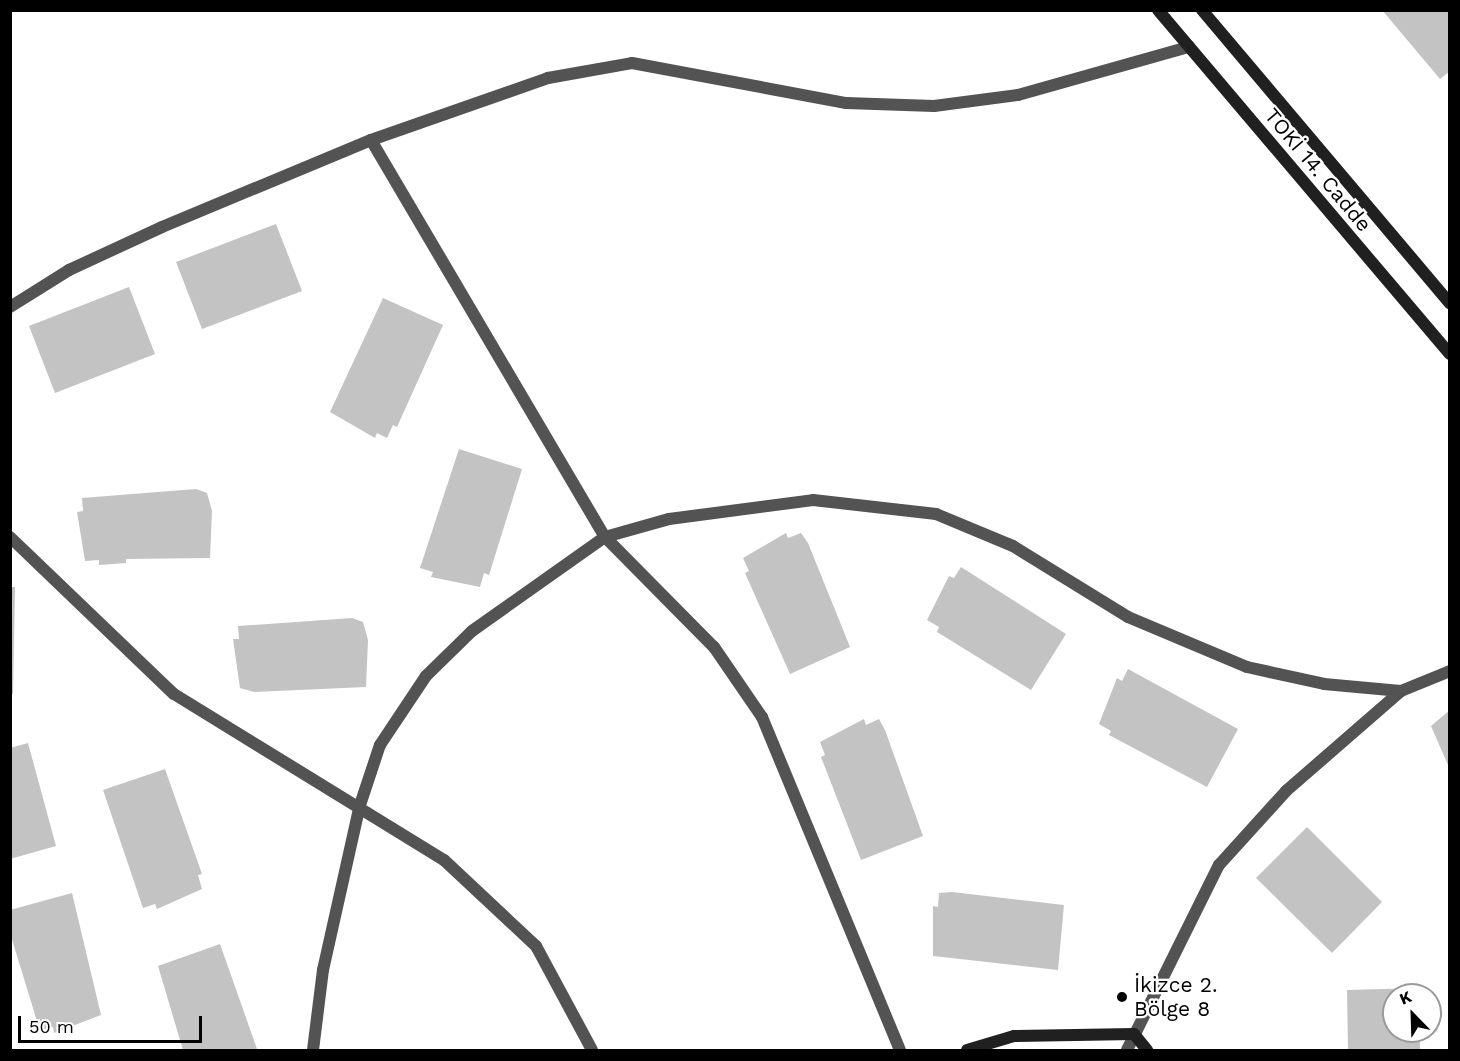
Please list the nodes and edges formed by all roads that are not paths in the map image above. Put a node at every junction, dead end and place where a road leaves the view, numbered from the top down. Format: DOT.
graph roads {
  1 [pos="1158,10"];
  2 [pos="1202,10"];
  3 [pos="1189,47"];
  4 [pos="371,140"];
  5 [pos="1449,303"];
  6 [pos="10,307"];
  7 [pos="1449,354"];
  8 [pos="10,537"];
  9 [pos="605,537"];
  10 [pos="1449,671"];
  11 [pos="1401,692"];
  12 [pos="360,805"];
  13 [pos="1134,1034"];
  14 [pos="313,1050"];
  15 [pos="592,1050"];
  16 [pos="900,1050"];
  17 [pos="967,1050"];
  18 [pos="1127,1050"];
  19 [pos="1147,1050"];
  1 -- 3 [label="main road, TOKİ 14. Cadde"];
  2 -- 5 [label="main road, TOKİ 14. Cadde"];
  3 -- 4 [label="street"];
  3 -- 7 [label="main road, TOKİ 14. Cadde"];
  4 -- 6 [label="street"];
  4 -- 9 [label="street"];
  8 -- 12 [label="street"];
  9 -- 11 [label="street"];
  9 -- 12 [label="street"];
  9 -- 16 [label="street"];
  10 -- 11 [label="street"];
  11 -- 13 [label="street"];
  12 -- 14 [label="street"];
  12 -- 15 [label="street"];
  13 -- 17 [label="main road"];
  13 -- 18 [label="street"];
  13 -- 19 [label="main road"];
}
